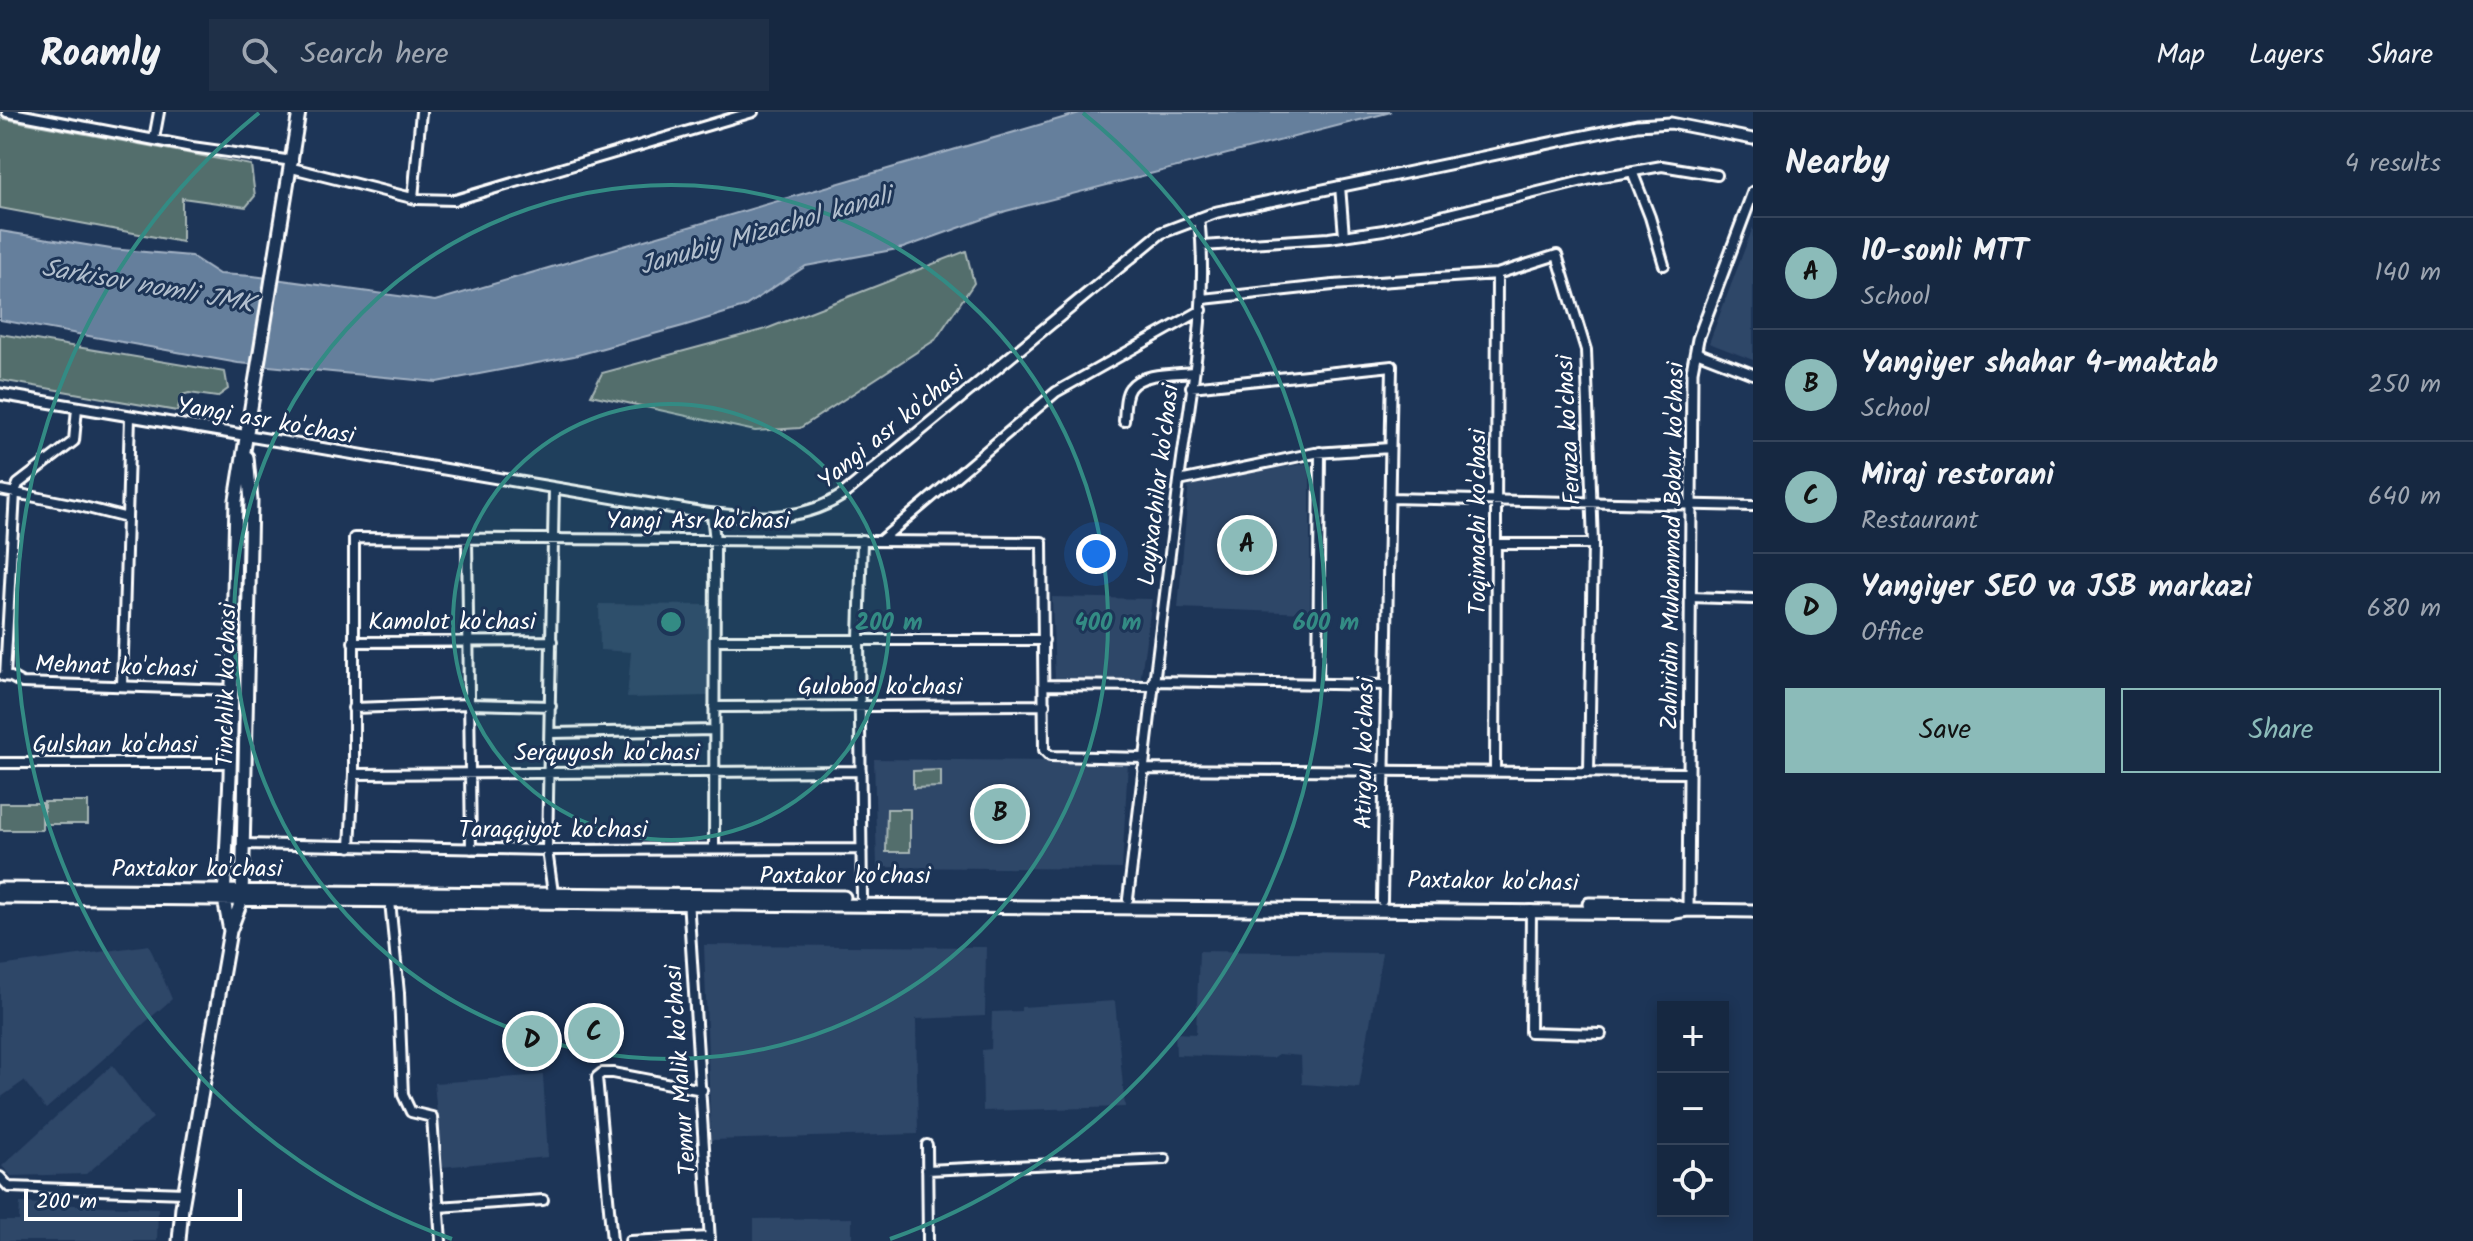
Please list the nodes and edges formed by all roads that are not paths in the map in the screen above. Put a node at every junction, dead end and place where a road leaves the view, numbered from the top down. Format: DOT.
graph roads {
  1 [pos="7,112"];
  2 [pos="159,112"];
  3 [pos="299,112"];
  4 [pos="421,112"];
  5 [pos="753,112"];
  6 [pos="64,117"];
  7 [pos="154,139"];
  8 [pos="1753,139"];
  9 [pos="292,165"];
  10 [pos="1632,171"];
  11 [pos="1717,175"];
  12 [pos="1340,186"];
  13 [pos="1753,192"];
  14 [pos="413,198"];
  15 [pos="1199,218"];
  16 [pos="1344,236"];
  17 [pos="1202,246"];
  18 [pos="1664,265"];
  19 [pos="1497,274"];
  20 [pos="1203,299"];
  21 [pos="1202,310"];
  22 [pos="1696,352"];
  23 [pos="1193,372"];
  24 [pos="1753,374"];
  25 [pos="1191,387"];
  26 [pos="0,394"];
  27 [pos="77,408"];
  28 [pos="130,417"];
  29 [pos="1124,421"];
  30 [pos="245,437"];
  31 [pos="1390,448"];
  32 [pos="1320,452"];
  33 [pos="1179,481"];
  34 [pos="554,488"];
  35 [pos="0,490"];
  36 [pos="15,492"];
  37 [pos="1389,498"];
  38 [pos="1497,501"];
  39 [pos="1593,503"];
  40 [pos="1691,505"];
  41 [pos="1753,506"];
  42 [pos="712,514"];
  43 [pos="127,518"];
  44 [pos="552,538"];
  45 [pos="467,539"];
  46 [pos="862,540"];
  47 [pos="880,540"];
  48 [pos="715,541"];
  49 [pos="1497,544"];
  50 [pos="1593,544"];
  51 [pos="1690,597"];
  52 [pos="1753,599"];
  53 [pos="859,638"];
  54 [pos="715,640"];
  55 [pos="1044,640"];
  56 [pos="468,641"];
  57 [pos="552,641"];
  58 [pos="353,642"];
  59 [pos="2,676"];
  60 [pos="1153,684"];
  61 [pos="1318,684"];
  62 [pos="1045,685"];
  63 [pos="1386,685"];
  64 [pos="122,686"];
  65 [pos="232,690"];
  66 [pos="469,704"];
  67 [pos="860,705"];
  68 [pos="1045,705"];
  69 [pos="551,706"];
  70 [pos="714,707"];
  71 [pos="353,708"];
  72 [pos="714,730"];
  73 [pos="551,733"];
  74 [pos="1145,758"];
  75 [pos="0,763"];
  76 [pos="230,763"];
  77 [pos="1143,769"];
  78 [pos="1384,770"];
  79 [pos="1495,770"];
  80 [pos="715,771"];
  81 [pos="861,771"];
  82 [pos="1589,771"];
  83 [pos="550,772"];
  84 [pos="470,773"];
  85 [pos="1688,773"];
  86 [pos="354,774"];
  87 [pos="244,844"];
  88 [pos="350,847"];
  89 [pos="714,848"];
  90 [pos="471,849"];
  91 [pos="862,849"];
  92 [pos="547,850"];
  93 [pos="0,889"];
  94 [pos="553,893"];
  95 [pos="225,895"];
  96 [pos="242,895"];
  97 [pos="0,897"];
  98 [pos="862,897"];
  99 [pos="1128,899"];
  100 [pos="688,900"];
  101 [pos="390,901"];
  102 [pos="1382,901"];
  103 [pos="1531,910"];
  104 [pos="1688,910"];
  105 [pos="1753,911"];
  106 [pos="230,931"];
  107 [pos="1601,1034"];
  108 [pos="702,1090"];
  109 [pos="927,1145"];
  110 [pos="1165,1159"];
  111 [pos="927,1170"];
  112 [pos="0,1177"];
  113 [pos="185,1193"];
  114 [pos="543,1200"];
  115 [pos="438,1207"];
  116 [pos="710,1239"];
  117 [pos="179,1241"];
  118 [pos="441,1241"];
  119 [pos="612,1241"];
  120 [pos="630,1241"];
  121 [pos="928,1241"];
  1 -- 6 [label="street"];
  2 -- 7 [label="street"];
  3 -- 9 [label="main road, Tinchlik ko'chasi"];
  4 -- 14 [label="street"];
  5 -- 14 [label="street"];
  6 -- 7 [label="street"];
  7 -- 9 [label="street"];
  8 -- 12 [label="street, Yangi asr ko'chasi"];
  9 -- 14 [label="street"];
  9 -- 30 [label="main road, Tinchlik ko'chasi"];
  10 -- 11 [label="street"];
  10 -- 16 [label="street"];
  10 -- 18 [label="street"];
  12 -- 15 [label="street, Yangi asr ko'chasi"];
  12 -- 16 [label="street"];
  13 -- 22 [label="street, Zahiridin Muhammad Bobur ko'chasi"];
  15 -- 17 [label="street, Loyixachilar ko'chasi"];
  15 -- 42 [label="street, Yangi asr ko'chasi"];
  16 -- 17 [label="street"];
  17 -- 20 [label="street, Loyixachilar ko'chasi"];
  19 -- 20 [label="street, Feruza ko'chasi"];
  19 -- 38 [label="street, Toqimachi ko'chasi"];
  19 -- 39 [label="street, Feruza ko'chasi"];
  20 -- 21 [label="street, Loyixachilar ko'chasi"];
  21 -- 23 [label="street, Loyixachilar ko'chasi"];
  21 -- 47 [label="street"];
  22 -- 24 [label="street"];
  22 -- 40 [label="street, Zahiridin Muhammad Bobur ko'chasi"];
  23 -- 25 [label="street, Loyixachilar ko'chasi"];
  23 -- 29 [label="street"];
  25 -- 31 [label="street, Atirgul ko'chasi"];
  25 -- 33 [label="street, Loyixachilar ko'chasi"];
  26 -- 27 [label="street, Yangi asr ko'chasi"];
  27 -- 28 [label="street, Yangi asr ko'chasi"];
  27 -- 36 [label="street"];
  28 -- 30 [label="street, Yangi asr ko'chasi"];
  28 -- 43 [label="street"];
  30 -- 34 [label="street, Yangi asr ko'chasi"];
  30 -- 65 [label="main road, Tinchlik ko'chasi"];
  30 -- 87 [label="main road, Tinchlik ko'chasi"];
  31 -- 32 [label="street"];
  31 -- 37 [label="street, Atirgul ko'chasi"];
  32 -- 33 [label="street"];
  32 -- 61 [label="street"];
  33 -- 60 [label="street, Loyixachilar ko'chasi"];
  34 -- 42 [label="street, Yangi asr ko'chasi"];
  34 -- 44 [label="street"];
  35 -- 36 [label="street"];
  36 -- 43 [label="street"];
  36 -- 59 [label="street"];
  37 -- 38 [label="street"];
  37 -- 63 [label="street, Atirgul ko'chasi"];
  38 -- 39 [label="street"];
  38 -- 49 [label="street, Toqimachi ko'chasi"];
  39 -- 40 [label="street"];
  39 -- 50 [label="street, Feruza ko'chasi"];
  40 -- 41 [label="street"];
  40 -- 51 [label="street, Zahiridin Muhammad Bobur ko'chasi"];
  42 -- 48 [label="street"];
  43 -- 64 [label="street"];
  44 -- 45 [label="street, Yangi Asr ko'chasi"];
  44 -- 48 [label="street, Yangi Asr ko'chasi"];
  44 -- 57 [label="street"];
  45 -- 56 [label="street"];
  45 -- 58 [label="street, Yangi Asr ko'chasi"];
  46 -- 47 [label="street, Yangi Asr ko'chasi"];
  46 -- 48 [label="street, Yangi Asr ko'chasi"];
  46 -- 53 [label="street"];
  47 -- 55 [label="street, Yangi Asr ko'chasi"];
  48 -- 54 [label="street"];
  49 -- 50 [label="street"];
  49 -- 79 [label="street, Toqimachi ko'chasi"];
  50 -- 82 [label="street, Feruza ko'chasi"];
  51 -- 52 [label="street"];
  51 -- 85 [label="street, Zahiridin Muhammad Bobur ko'chasi"];
  53 -- 54 [label="street"];
  53 -- 55 [label="street"];
  53 -- 67 [label="street"];
  54 -- 70 [label="street"];
  55 -- 62 [label="street"];
  56 -- 57 [label="street, Kamolot ko'chasi"];
  56 -- 58 [label="street, Kamolot ko'chasi"];
  56 -- 66 [label="street"];
  57 -- 69 [label="street"];
  58 -- 71 [label="street"];
  59 -- 64 [label="street, Mehnat ko'chasi"];
  60 -- 61 [label="street"];
  60 -- 62 [label="street"];
  60 -- 74 [label="street, Loyixachilar ko'chasi"];
  61 -- 63 [label="street"];
  62 -- 68 [label="street"];
  63 -- 78 [label="street, Atirgul ko'chasi"];
  64 -- 65 [label="street, Mehnat ko'chasi"];
  65 -- 76 [label="main road, Tinchlik ko'chasi"];
  66 -- 69 [label="street"];
  66 -- 71 [label="street"];
  66 -- 84 [label="street"];
  67 -- 68 [label="street, Gulobod ko'chasi"];
  67 -- 70 [label="street, Gulobod ko'chasi"];
  67 -- 81 [label="street"];
  68 -- 74 [label="street"];
  69 -- 73 [label="street"];
  70 -- 72 [label="street"];
  71 -- 86 [label="street"];
  72 -- 73 [label="street"];
  72 -- 80 [label="street"];
  73 -- 83 [label="street"];
  74 -- 77 [label="street, Loyixachilar ko'chasi"];
  75 -- 76 [label="street, Gulshan ko'chasi"];
  76 -- 95 [label="main road, Tinchlik ko'chasi"];
  77 -- 78 [label="street"];
  77 -- 99 [label="street, Loyixachilar ko'chasi"];
  78 -- 79 [label="street"];
  78 -- 102 [label="street, Atirgul ko'chasi"];
  79 -- 82 [label="street"];
  80 -- 81 [label="street, Serquyosh ko'chasi"];
  80 -- 83 [label="street, Serquyosh ko'chasi"];
  80 -- 89 [label="street"];
  81 -- 91 [label="street"];
  82 -- 85 [label="street"];
  83 -- 84 [label="street, Serquyosh ko'chasi"];
  83 -- 92 [label="street"];
  84 -- 86 [label="street, Serquyosh ko'chasi"];
  84 -- 90 [label="street"];
  85 -- 104 [label="street, Zahiridin Muhammad Bobur ko'chasi"];
  86 -- 88 [label="street"];
  87 -- 88 [label="street, Taraqqiyot ko'chasi"];
  87 -- 96 [label="main road, Tinchlik ko'chasi"];
  88 -- 90 [label="street, Taraqqiyot ko'chasi"];
  89 -- 91 [label="street, Taraqqiyot ko'chasi"];
  89 -- 92 [label="street, Taraqqiyot ko'chasi"];
  90 -- 92 [label="street, Taraqqiyot ko'chasi"];
  91 -- 98 [label="street"];
  92 -- 94 [label="street"];
  93 -- 95 [label="main road, Paxtakor ko'chasi"];
  94 -- 96 [label="main road, Paxtakor ko'chasi"];
  94 -- 100 [label="main road, Paxtakor ko'chasi"];
  95 -- 96 [label="main road, Paxtakor ko'chasi"];
  95 -- 97 [label="main road, Paxtakor ko'chasi"];
  95 -- 106 [label="main road, Tinchlik ko'chasi"];
  96 -- 101 [label="main road, Paxtakor ko'chasi"];
  96 -- 106 [label="main road, Tinchlik ko'chasi"];
  98 -- 99 [label="main road, Paxtakor ko'chasi"];
  98 -- 100 [label="main road, Paxtakor ko'chasi"];
  99 -- 102 [label="main road, Paxtakor ko'chasi"];
  100 -- 101 [label="main road, Paxtakor ko'chasi"];
  100 -- 103 [label="main road, Paxtakor ko'chasi"];
  100 -- 108 [label="street, Temur Malik ko'chasi"];
  101 -- 115 [label="street"];
  102 -- 104 [label="main road, Paxtakor ko'chasi"];
  103 -- 104 [label="main road, Paxtakor ko'chasi"];
  103 -- 107 [label="street"];
  104 -- 105 [label="main road, Paxtakor ko'chasi"];
  106 -- 113 [label="main road, Tinchlik ko'chasi"];
  108 -- 116 [label="street, Temur Malik ko'chasi"];
  108 -- 119 [label="street"];
  109 -- 111 [label="street"];
  110 -- 111 [label="street"];
  111 -- 121 [label="street"];
  112 -- 113 [label="street"];
  113 -- 117 [label="main road, Tinchlik ko'chasi"];
  114 -- 115 [label="street"];
  115 -- 118 [label="street"];
  116 -- 120 [label="street"];
}
